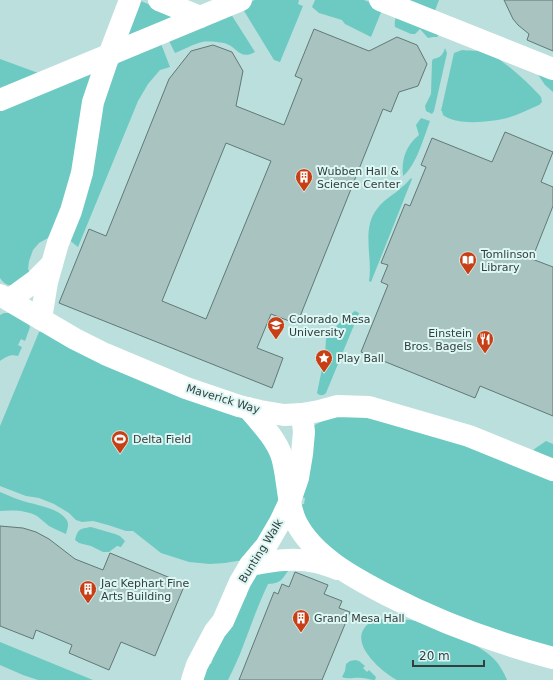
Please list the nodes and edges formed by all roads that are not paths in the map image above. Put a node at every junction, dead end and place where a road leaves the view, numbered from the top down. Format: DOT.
graph roads {
  1 [pos="130,0"];
  2 [pos="159,0"];
  3 [pos="241,0"];
  4 [pos="380,0"];
  5 [pos="200,17"];
  6 [pos="109,55"];
  7 [pos="553,69"];
  8 [pos="0,100"];
  9 [pos="52,264"];
  10 [pos="5,298"];
  11 [pos="41,319"];
  12 [pos="248,408"];
  13 [pos="302,414"];
  14 [pos="553,470"];
  15 [pos="290,501"];
  16 [pos="250,565"];
  17 [pos="344,571"];
  18 [pos="553,658"];
  19 [pos="192,680"];
  1 -- 6 [label="street"];
  2 -- 5 [label="street"];
  3 -- 5 [label="street"];
  4 -- 7 [label="street"];
  5 -- 6 [label="street"];
  6 -- 8 [label="street"];
  6 -- 9 [label="street"];
  9 -- 10 [label="street"];
  9 -- 11 [label="street"];
  10 -- 11 [label="street, Maverick Way"];
  11 -- 12 [label="street, Maverick Way"];
  12 -- 13 [label="street, Maverick Way"];
  12 -- 15 [label="street"];
  13 -- 14 [label="street, Maverick Way"];
  13 -- 15 [label="street, Bunting Walk"];
  15 -- 16 [label="street, Bunting Walk"];
  15 -- 17 [label="street"];
  16 -- 17 [label="street"];
  16 -- 19 [label="street, Bunting Walk"];
  17 -- 18 [label="street"];
}
